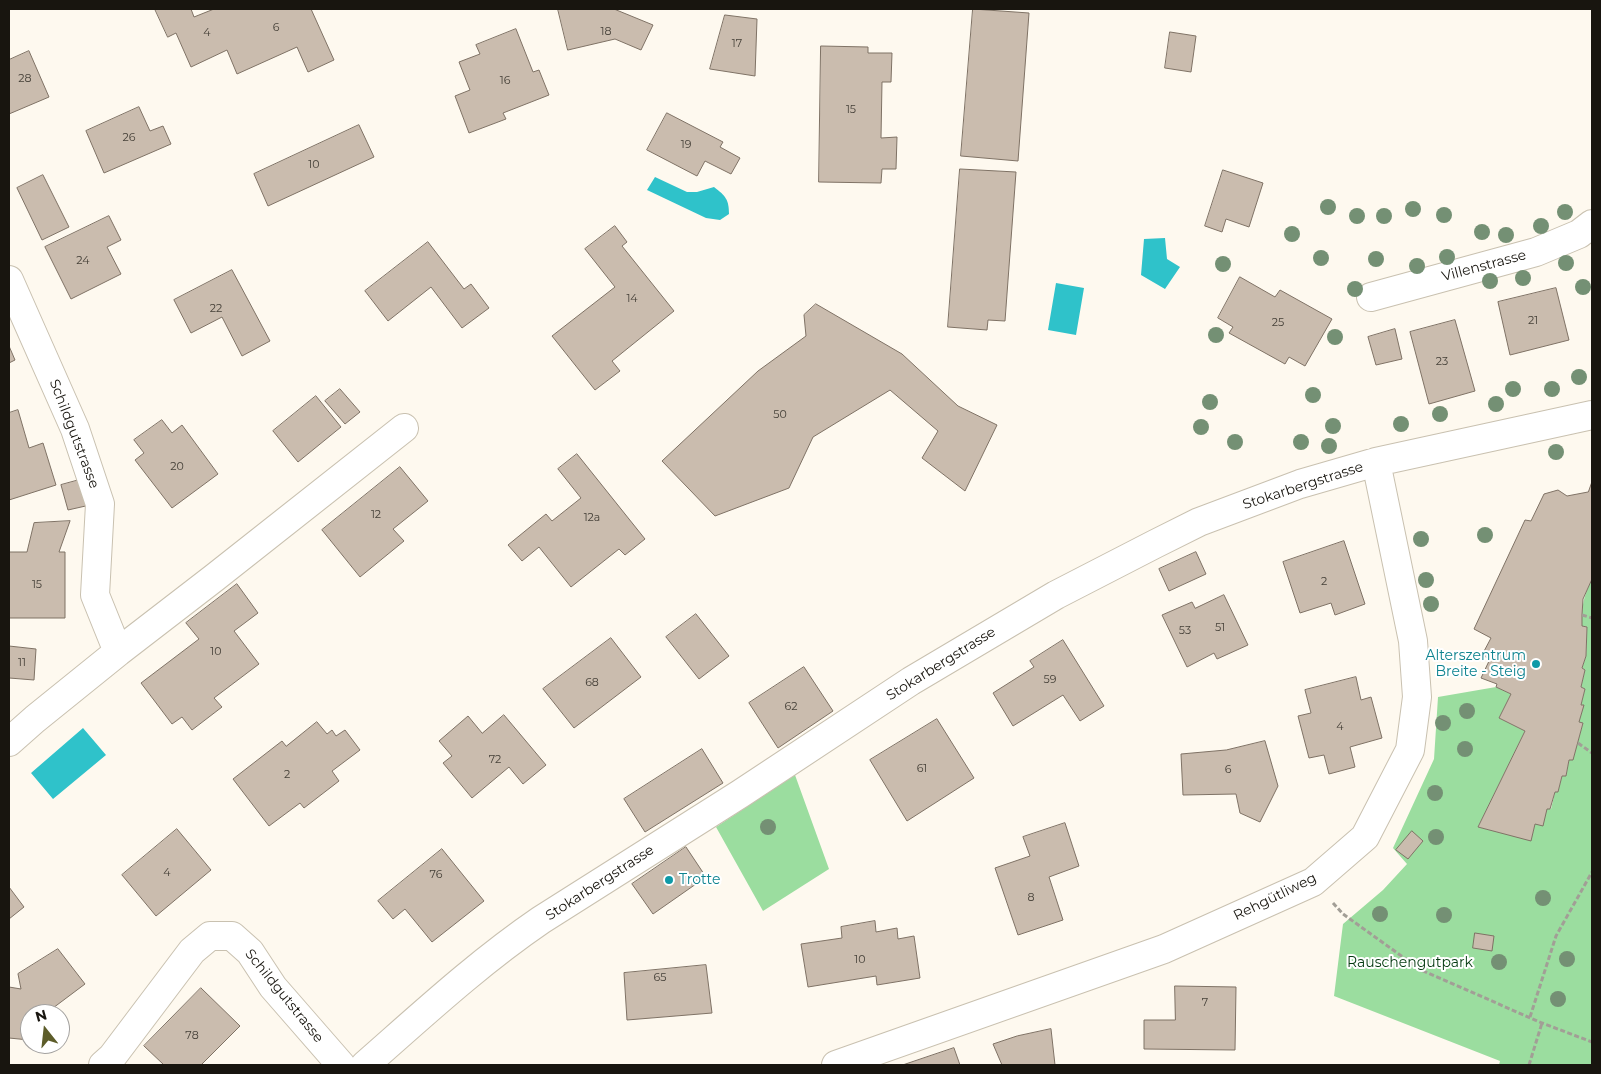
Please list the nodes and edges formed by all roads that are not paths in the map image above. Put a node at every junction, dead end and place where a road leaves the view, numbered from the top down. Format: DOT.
graph roads {
  1 [pos="1592,224"];
  2 [pos="9,280"];
  3 [pos="1371,297"];
  4 [pos="1592,415"];
  5 [pos="404,428"];
  6 [pos="1376,462"];
  7 [pos="118,652"];
  8 [pos="9,742"];
  9 [pos="104,1065"];
  10 [pos="341,1065"];
  11 [pos="365,1065"];
  12 [pos="836,1065"];
  1 -- 3 [label="street, Villenstrasse"];
  2 -- 7 [label="street, Schildgutstrasse"];
  4 -- 6 [label="street, Stokarbergstrasse"];
  5 -- 7 [label="street"];
  6 -- 11 [label="street, Stokarbergstrasse"];
  6 -- 12 [label="street, Rehgütliweg"];
  7 -- 8 [label="street"];
  9 -- 10 [label="street, Schildgutstrasse"];
}
